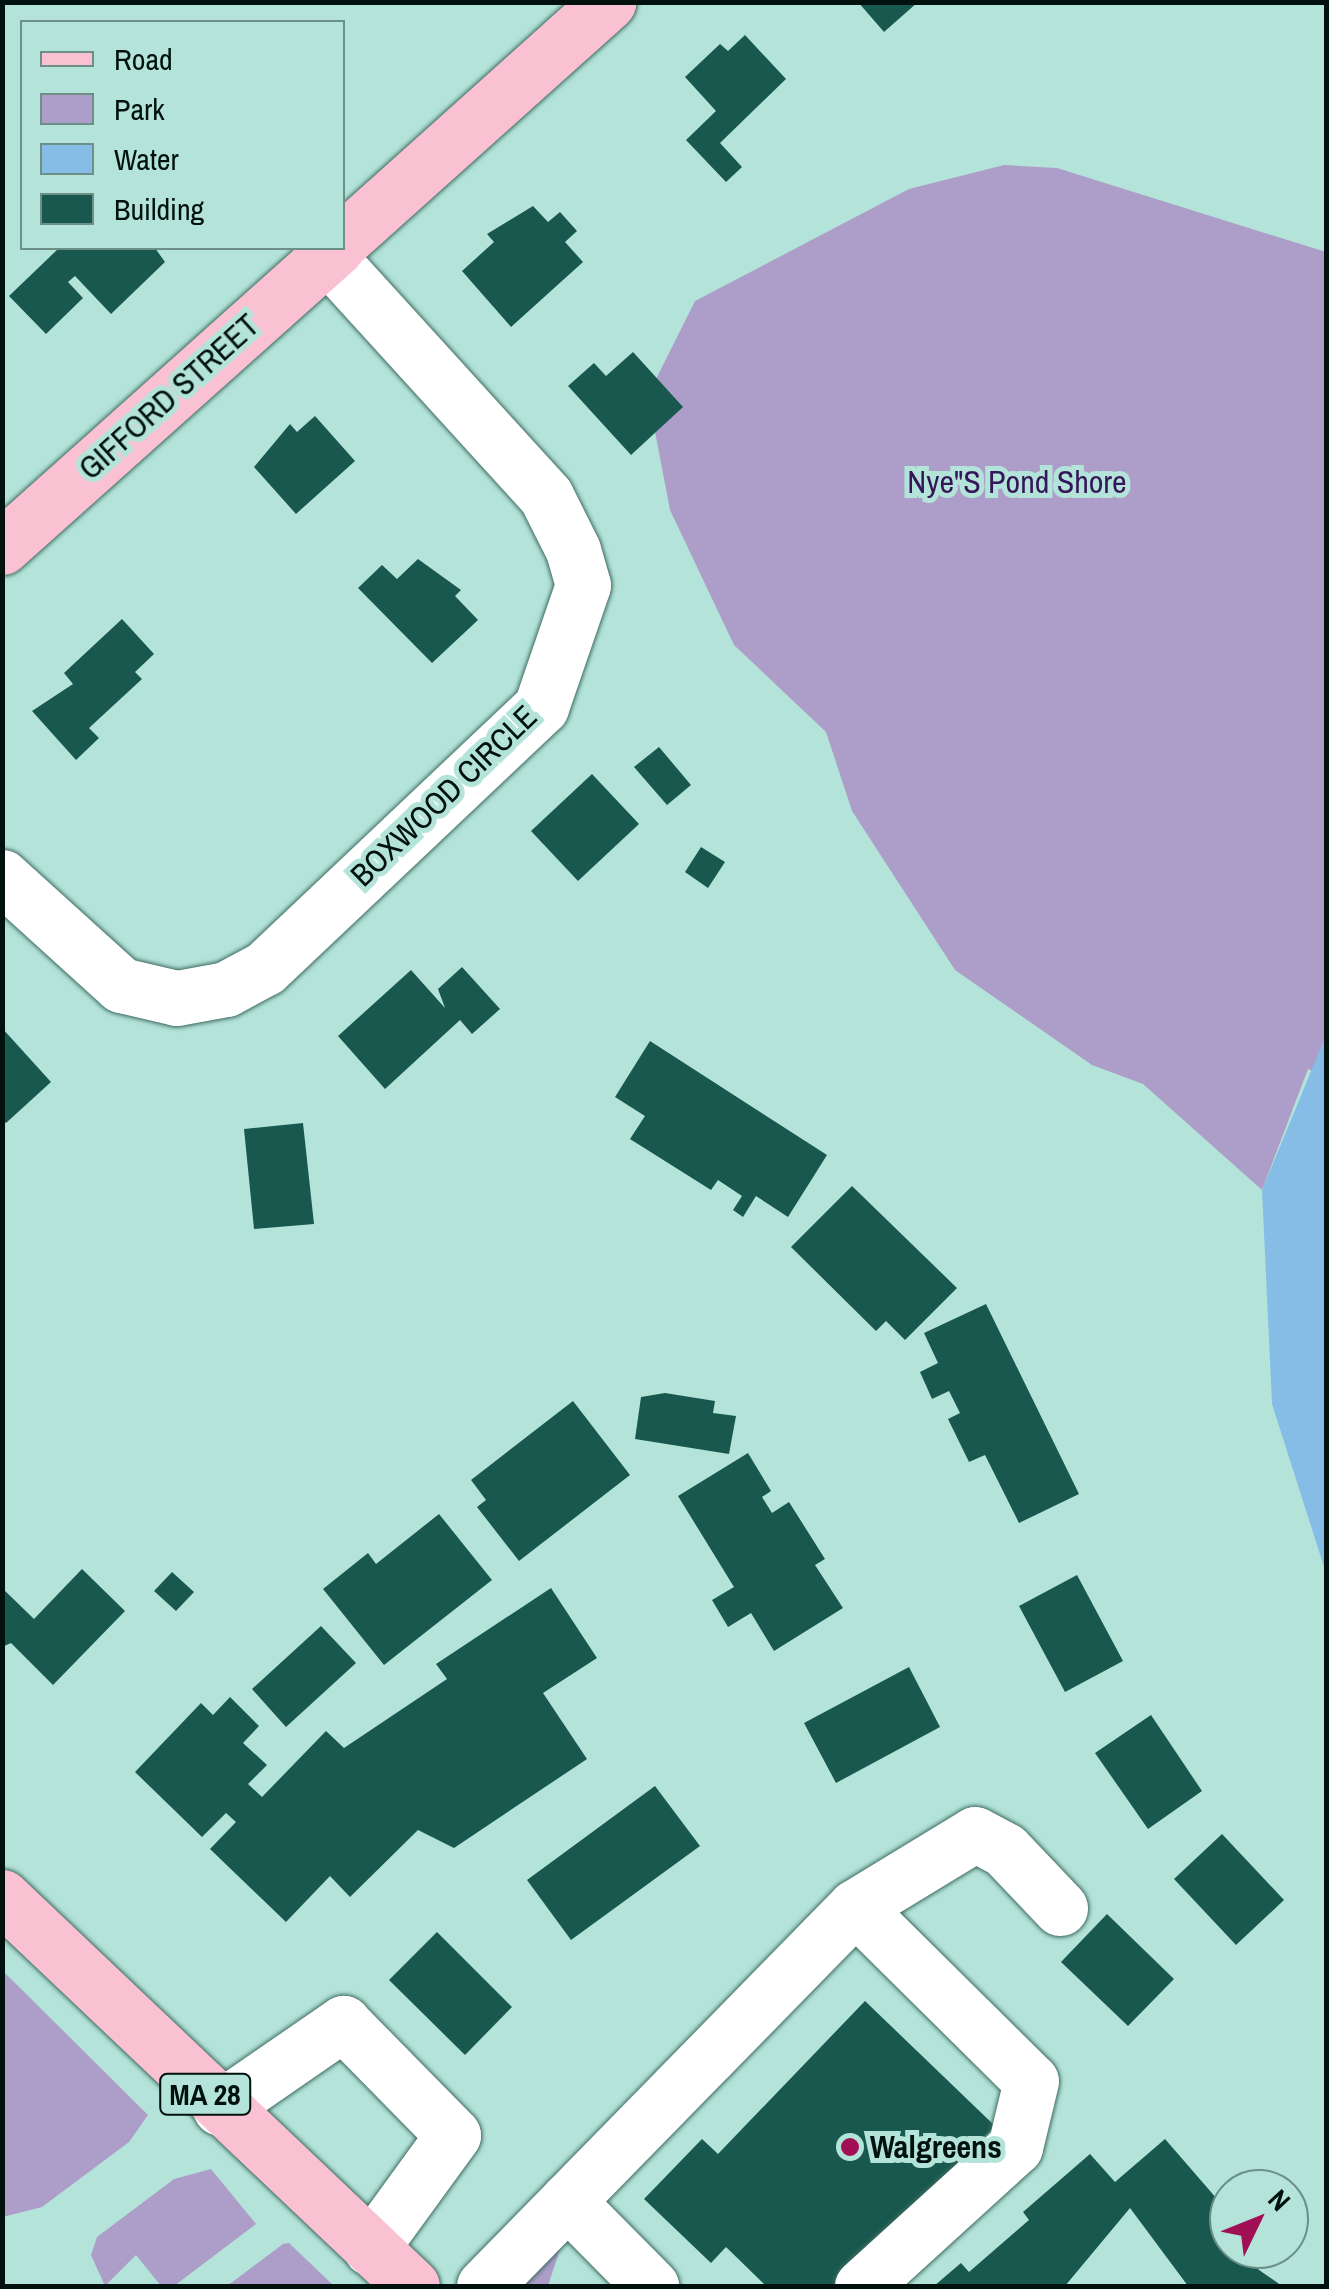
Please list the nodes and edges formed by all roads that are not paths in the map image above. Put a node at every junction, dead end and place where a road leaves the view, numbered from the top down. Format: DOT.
graph roads {
  1 [pos="608,2"];
  2 [pos="345,239"];
  3 [pos="333,250"];
  4 [pos="337,250"];
  5 [pos="2,547"];
  6 [pos="2,876"];
  7 [pos="2,1897"];
  8 [pos="855,1907"];
  9 [pos="1060,1908"];
  10 [pos="220,2108"];
  11 [pos="567,2201"];
  12 [pos="371,2248"];
  13 [pos="412,2286"];
  14 [pos="484,2286"];
  15 [pos="651,2286"];
  16 [pos="862,2286"];
  1 -- 2 [label="main road, GIFFORD STREET"];
  3 -- 5 [label="main road, GIFFORD STREET"];
  4 -- 6 [label="street, BOXWOOD CIRCLE"];
  7 -- 10 [label="main road, MA 28"];
  8 -- 9 [label="street"];
  8 -- 11 [label="street"];
  8 -- 16 [label="street"];
  10 -- 12 [label="main road, MA 28"];
  10 -- 12 [label="street"];
  11 -- 14 [label="street"];
  11 -- 15 [label="street"];
  12 -- 13 [label="main road, MA 28"];
}
